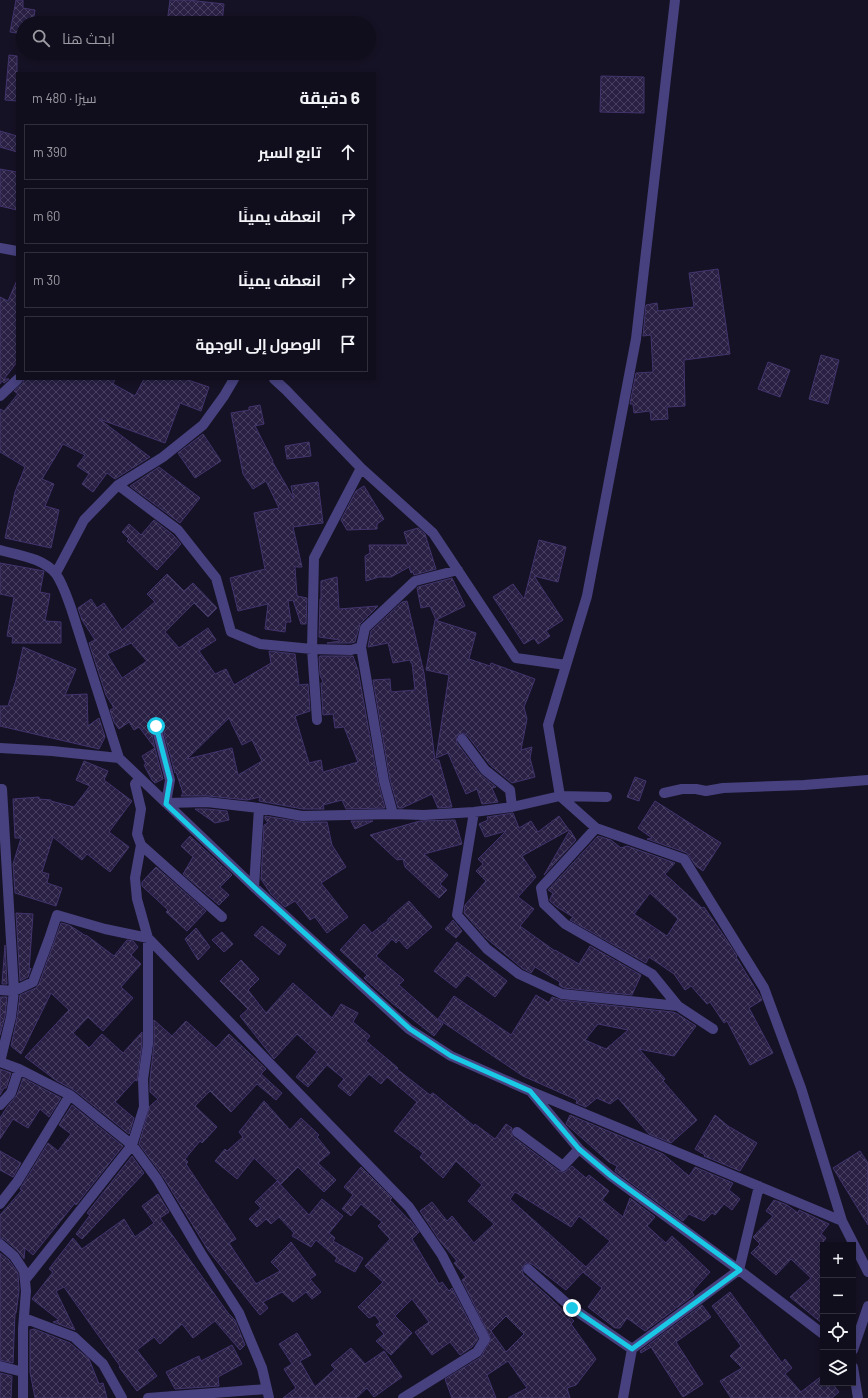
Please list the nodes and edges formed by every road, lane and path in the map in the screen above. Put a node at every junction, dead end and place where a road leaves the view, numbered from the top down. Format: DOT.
graph roads {
  1 [pos="675,0"];
  2 [pos="0,248"];
  3 [pos="16,250"];
  4 [pos="17,380"];
  5 [pos="233,380"];
  6 [pos="275,380"];
  7 [pos="0,396"];
  8 [pos="361,468"];
  9 [pos="118,485"];
  10 [pos="0,550"];
  11 [pos="458,570"];
  12 [pos="56,573"];
  13 [pos="361,647"];
  14 [pos="312,649"];
  15 [pos="566,665"];
  16 [pos="317,720"];
  17 [pos="156,726"];
  18 [pos="462,739"];
  19 [pos="0,748"];
  20 [pos="120,758"];
  21 [pos="140,778"];
  22 [pos="868,780"];
  23 [pos="0,789"];
  24 [pos="664,793"];
  25 [pos="560,796"];
  26 [pos="608,797"];
  27 [pos="166,804"];
  28 [pos="512,807"];
  29 [pos="259,808"];
  30 [pos="474,812"];
  31 [pos="393,814"];
  32 [pos="596,828"];
  33 [pos="141,845"];
  34 [pos="254,887"];
  35 [pos="222,917"];
  36 [pos="148,938"];
  37 [pos="0,990"];
  38 [pos="14,991"];
  39 [pos="678,1006"];
  40 [pos="713,1029"];
  41 [pos="0,1062"];
  42 [pos="19,1069"];
  43 [pos="530,1091"];
  44 [pos="70,1095"];
  45 [pos="0,1105"];
  46 [pos="516,1132"];
  47 [pos="132,1145"];
  48 [pos="579,1149"];
  49 [pos="760,1186"];
  50 [pos="0,1204"];
  51 [pos="842,1221"];
  52 [pos="0,1244"];
  53 [pos="528,1269"];
  54 [pos="740,1270"];
  55 [pos="868,1272"];
  56 [pos="25,1280"];
  57 [pos="868,1306"];
  58 [pos="24,1318"];
  59 [pos="820,1332"];
  60 [pos="856,1341"];
  61 [pos="632,1349"];
  62 [pos="0,1366"];
  63 [pos="23,1372"];
  64 [pos="856,1386"];
  65 [pos="268,1394"];
  66 [pos="23,1398"];
  67 [pos="122,1398"];
  68 [pos="148,1398"];
  69 [pos="403,1398"];
  70 [pos="623,1398"];
  71 [pos="858,1398"];
  1 -- 15 [label="street"];
  2 -- 3 [label="street"];
  4 -- 7 [label="street"];
  5 -- 9 [label="street"];
  6 -- 8 [label="street"];
  8 -- 11 [label="street"];
  8 -- 14 [label="street"];
  9 -- 12 [label="street"];
  9 -- 14 [label="street"];
  10 -- 12 [label="street"];
  11 -- 13 [label="street"];
  11 -- 15 [label="street"];
  12 -- 20 [label="street"];
  13 -- 14 [label="street"];
  13 -- 31 [label="street"];
  14 -- 16 [label="street"];
  15 -- 25 [label="street"];
  17 -- 27 [label="street"];
  18 -- 28 [label="street"];
  19 -- 20 [label="street"];
  20 -- 21 [label="street"];
  21 -- 27 [label="street"];
  21 -- 33 [label="street"];
  22 -- 24 [label="street"];
  23 -- 38 [label="street"];
  25 -- 26 [label="street"];
  25 -- 28 [label="street"];
  25 -- 32 [label="street"];
  27 -- 29 [label="street"];
  27 -- 34 [label="street"];
  28 -- 30 [label="street"];
  29 -- 31 [label="street"];
  29 -- 34 [label="street"];
  30 -- 31 [label="street"];
  30 -- 39 [label="street"];
  32 -- 39 [label="street"];
  32 -- 51 [label="street"];
  33 -- 35 [label="street"];
  33 -- 36 [label="street"];
  34 -- 43 [label="street"];
  36 -- 38 [label="street"];
  36 -- 47 [label="street"];
  36 -- 69 [label="street"];
  37 -- 38 [label="street"];
  38 -- 41 [label="street"];
  39 -- 40 [label="street"];
  41 -- 42 [label="street"];
  42 -- 44 [label="street"];
  42 -- 45 [label="street"];
  43 -- 48 [label="street"];
  43 -- 49 [label="street"];
  44 -- 47 [label="street"];
  44 -- 50 [label="street"];
  46 -- 48 [label="street"];
  47 -- 56 [label="street"];
  47 -- 65 [label="street"];
  48 -- 54 [label="street"];
  49 -- 51 [label="street"];
  49 -- 54 [label="street"];
  51 -- 55 [label="street"];
  52 -- 56 [label="street"];
  53 -- 61 [label="street"];
  54 -- 59 [label="street"];
  54 -- 61 [label="street"];
  56 -- 58 [label="street"];
  57 -- 60 [label="street"];
  58 -- 63 [label="street"];
  58 -- 67 [label="street"];
  61 -- 70 [label="street"];
  62 -- 63 [label="street"];
  63 -- 66 [label="street"];
  64 -- 71 [label="street"];
  65 -- 68 [label="street"];
}
